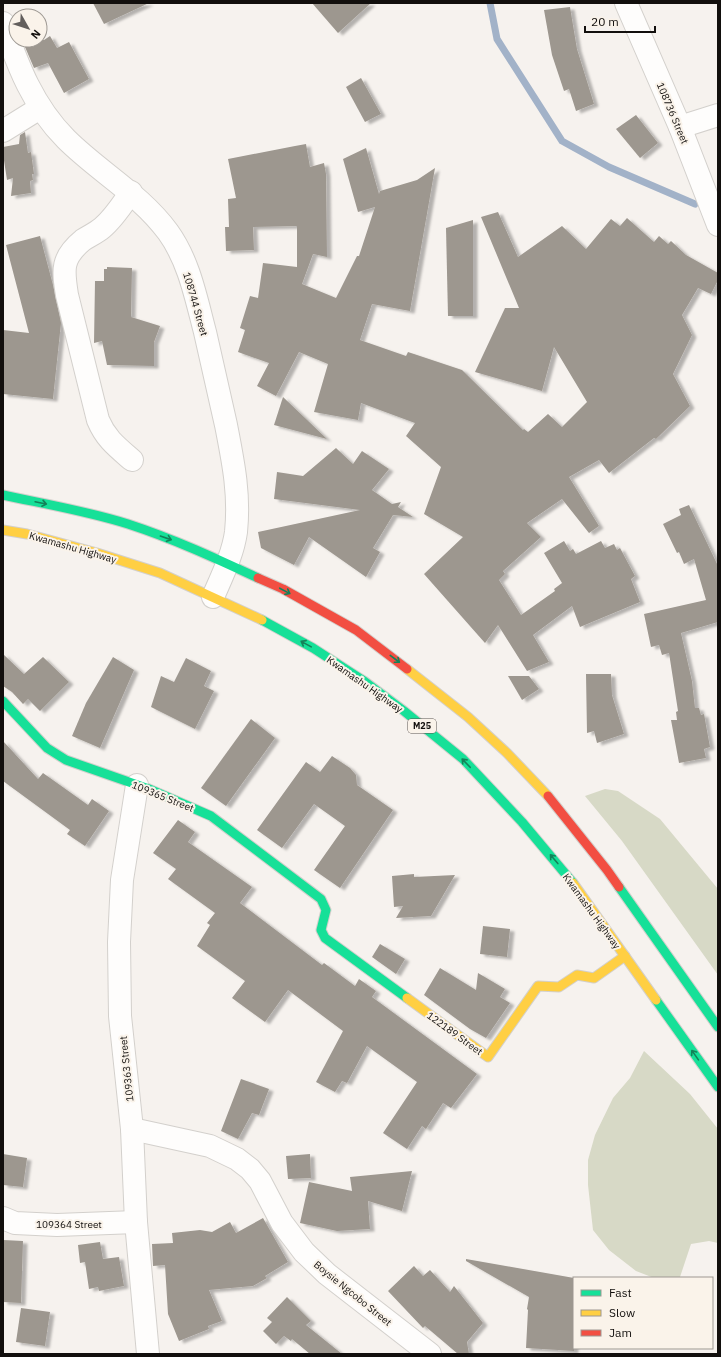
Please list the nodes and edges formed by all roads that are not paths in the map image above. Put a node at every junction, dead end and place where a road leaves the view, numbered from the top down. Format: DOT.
graph roads {
  1 [pos="626,3"];
  2 [pos="3,23"];
  3 [pos="40,108"];
  4 [pos="718,115"];
  5 [pos="680,127"];
  6 [pos="3,131"];
  7 [pos="131,192"];
  8 [pos="718,224"];
  9 [pos="132,460"];
  10 [pos="3,495"];
  11 [pos="3,530"];
  12 [pos="227,563"];
  13 [pos="213,596"];
  14 [pos="3,700"];
  15 [pos="137,784"];
  16 [pos="321,899"];
  17 [pos="625,956"];
  18 [pos="718,1026"];
  19 [pos="718,1087"];
  20 [pos="132,1129"];
  21 [pos="3,1218"];
  22 [pos="136,1222"];
  23 [pos="148,1354"];
  24 [pos="430,1354"];
  1 -- 5 [label="street, 108736 Street"];
  2 -- 3 [label="street, 108744 Street"];
  3 -- 6 [label="street"];
  3 -- 7 [label="street, 108744 Street"];
  4 -- 5 [label="street"];
  5 -- 8 [label="street, 108736 Street"];
  7 -- 9 [label="street"];
  7 -- 12 [label="street, 108744 Street"];
  10 -- 12 [label="main road, one-way"];
  11 -- 13 [label="main road, Kwamashu Highway / M25"];
  12 -- 13 [label="street, 108744 Street"];
  12 -- 18 [label="main road, one-way"];
  17 -- 13 [label="main road, Kwamashu Highway / M25, one-way"];
  14 -- 15 [label="main road, 109365 Street"];
  15 -- 16 [label="main road, 109365 Street"];
  15 -- 20 [label="street, 109363 Street"];
  16 -- 17 [label="main road, 122189 Street"];
  19 -- 17 [label="main road, Kwamashu Highway / M25, one-way"];
  20 -- 22 [label="street, 109363 Street"];
  20 -- 24 [label="street, Boysie Ngcobo Street"];
  21 -- 22 [label="street, 109364 Street"];
  22 -- 23 [label="street, 109363 Street"];
}
